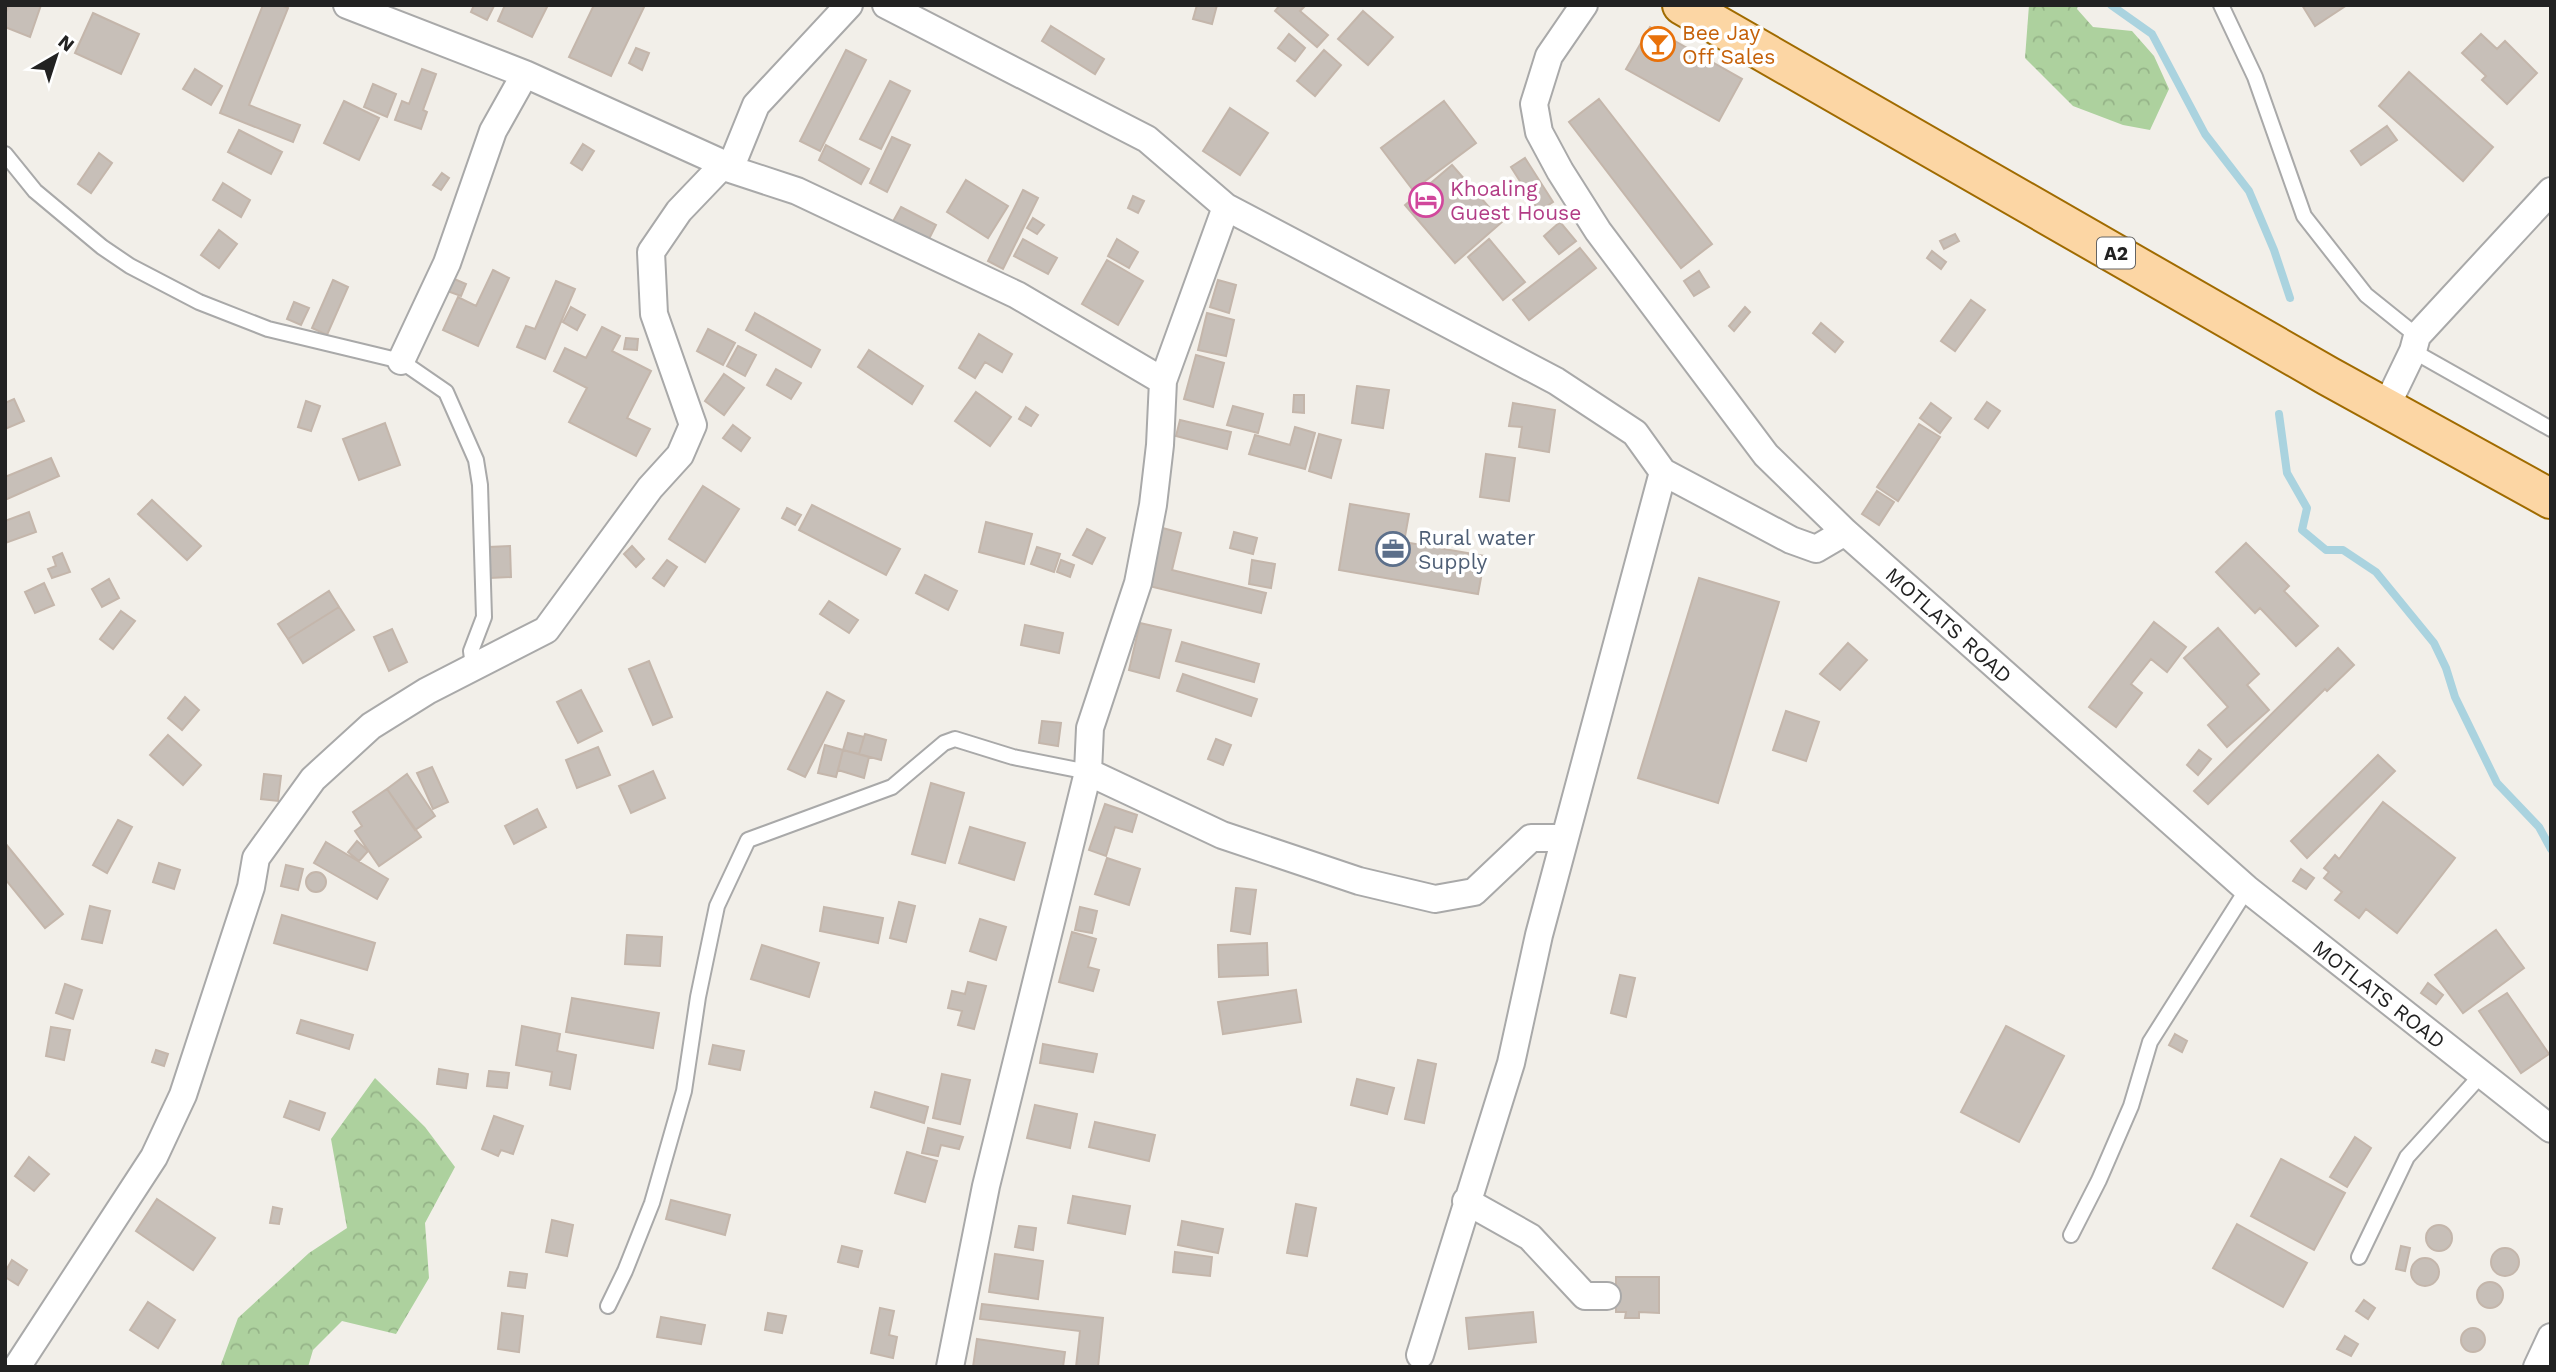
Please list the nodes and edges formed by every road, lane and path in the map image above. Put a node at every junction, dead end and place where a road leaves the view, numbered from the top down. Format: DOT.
graph roads {
  1 [pos="347,5"];
  2 [pos="849,5"];
  3 [pos="886,5"];
  4 [pos="1584,5"];
  5 [pos="1682,5"];
  6 [pos="2221,5"];
  7 [pos="525,74"];
  8 [pos="5,154"];
  9 [pos="727,166"];
  10 [pos="2551,191"];
  11 [pos="1226,207"];
  12 [pos="2415,343"];
  13 [pos="401,361"];
  14 [pos="1163,381"];
  15 [pos="2386,407"];
  16 [pos="2551,429"];
  17 [pos="1663,472"];
  18 [pos="2551,499"];
  19 [pos="1845,532"];
  20 [pos="473,666"];
  21 [pos="1088,772"];
  22 [pos="1564,838"];
  23 [pos="2247,890"];
  24 [pos="2482,1074"];
  25 [pos="2551,1129"];
  26 [pos="1466,1201"];
  27 [pos="2071,1235"];
  28 [pos="2359,1257"];
  29 [pos="1607,1296"];
  30 [pos="608,1306"];
  31 [pos="2551,1337"];
  32 [pos="1420,1355"];
  33 [pos="17,1367"];
  34 [pos="950,1367"];
  35 [pos="2536,1367"];
  1 -- 7 [label="street"];
  2 -- 9 [label="street"];
  3 -- 11 [label="street"];
  4 -- 19 [label="street, MOTLATS ROAD"];
  5 -- 15 [label="main road, A2"];
  6 -- 12 [label="lane"];
  7 -- 9 [label="street"];
  7 -- 13 [label="street"];
  8 -- 13 [label="lane"];
  9 -- 14 [label="street"];
  9 -- 20 [label="street"];
  10 -- 12 [label="street"];
  11 -- 14 [label="street"];
  11 -- 17 [label="street"];
  12 -- 15 [label="street"];
  12 -- 16 [label="lane"];
  13 -- 20 [label="lane"];
  14 -- 21 [label="street"];
  15 -- 18 [label="main road, A2"];
  17 -- 19 [label="street"];
  17 -- 22 [label="street"];
  19 -- 23 [label="street, MOTLATS ROAD"];
  20 -- 33 [label="street"];
  21 -- 22 [label="street"];
  21 -- 30 [label="lane"];
  21 -- 34 [label="street"];
  22 -- 26 [label="street"];
  23 -- 24 [label="street, MOTLATS ROAD"];
  23 -- 27 [label="lane"];
  24 -- 25 [label="street, MOTLATS ROAD"];
  24 -- 28 [label="lane"];
  26 -- 29 [label="street"];
  26 -- 32 [label="street"];
  31 -- 35 [label="street"];
}
